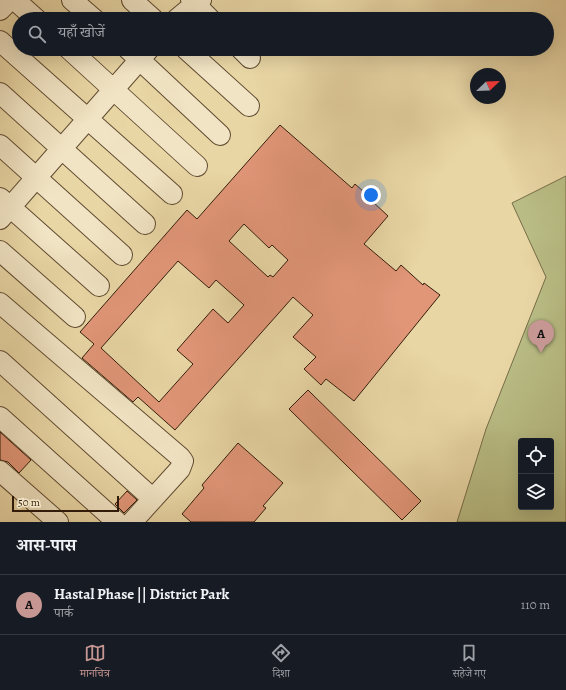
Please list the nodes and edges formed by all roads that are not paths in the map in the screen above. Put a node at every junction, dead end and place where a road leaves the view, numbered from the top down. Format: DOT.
graph roads {
  1 [pos="10,0"];
  2 [pos="15,0"];
  3 [pos="72,0"];
  4 [pos="132,0"];
  5 [pos="196,1"];
  6 [pos="0,10"];
  7 [pos="28,12"];
  8 [pos="86,12"];
  9 [pos="145,12"];
  10 [pos="184,12"];
  11 [pos="205,12"];
  12 [pos="0,41"];
  13 [pos="12,52"];
  14 [pos="17,56"];
  15 [pos="77,56"];
  16 [pos="136,56"];
  17 [pos="143,56"];
  18 [pos="194,56"];
  19 [pos="114,89"];
  20 [pos="0,93"];
  21 [pos="249,106"];
  22 [pos="87,119"];
  23 [pos="220,135"];
  24 [pos="0,145"];
  25 [pos="62,149"];
  26 [pos="197,166"];
  27 [pos="36,177"];
  28 [pos="172,194"];
  29 [pos="3,208"];
  30 [pos="145,224"];
  31 [pos="0,251"];
  32 [pos="122,255"];
  33 [pos="99,286"];
  34 [pos="0,303"];
  35 [pos="75,317"];
  36 [pos="0,362"];
  37 [pos="0,417"];
  38 [pos="0,471"];
  39 [pos="153,499"];
  40 [pos="58,522"];
  41 [pos="117,522"];
  42 [pos="132,522"];
  1 -- 6 [label="street"];
  2 -- 7 [label="street"];
  3 -- 8 [label="street"];
  4 -- 9 [label="street"];
  5 -- 10 [label="street"];
  5 -- 11 [label="street"];
  12 -- 13 [label="street"];
  14 -- 22 [label="street"];
  15 -- 19 [label="street"];
  16 -- 19 [label="street"];
  17 -- 23 [label="street"];
  18 -- 21 [label="street"];
  19 -- 22 [label="street"];
  19 -- 26 [label="street"];
  20 -- 25 [label="street"];
  22 -- 25 [label="street"];
  22 -- 28 [label="street"];
  24 -- 27 [label="street"];
  25 -- 27 [label="street"];
  25 -- 30 [label="street"];
  27 -- 29 [label="street"];
  27 -- 32 [label="street"];
  29 -- 33 [label="street"];
  31 -- 35 [label="street"];
  34 -- 39 [label="street"];
  36 -- 39 [label="street"];
  37 -- 41 [label="street"];
  38 -- 40 [label="street"];
  39 -- 42 [label="street"];
}
